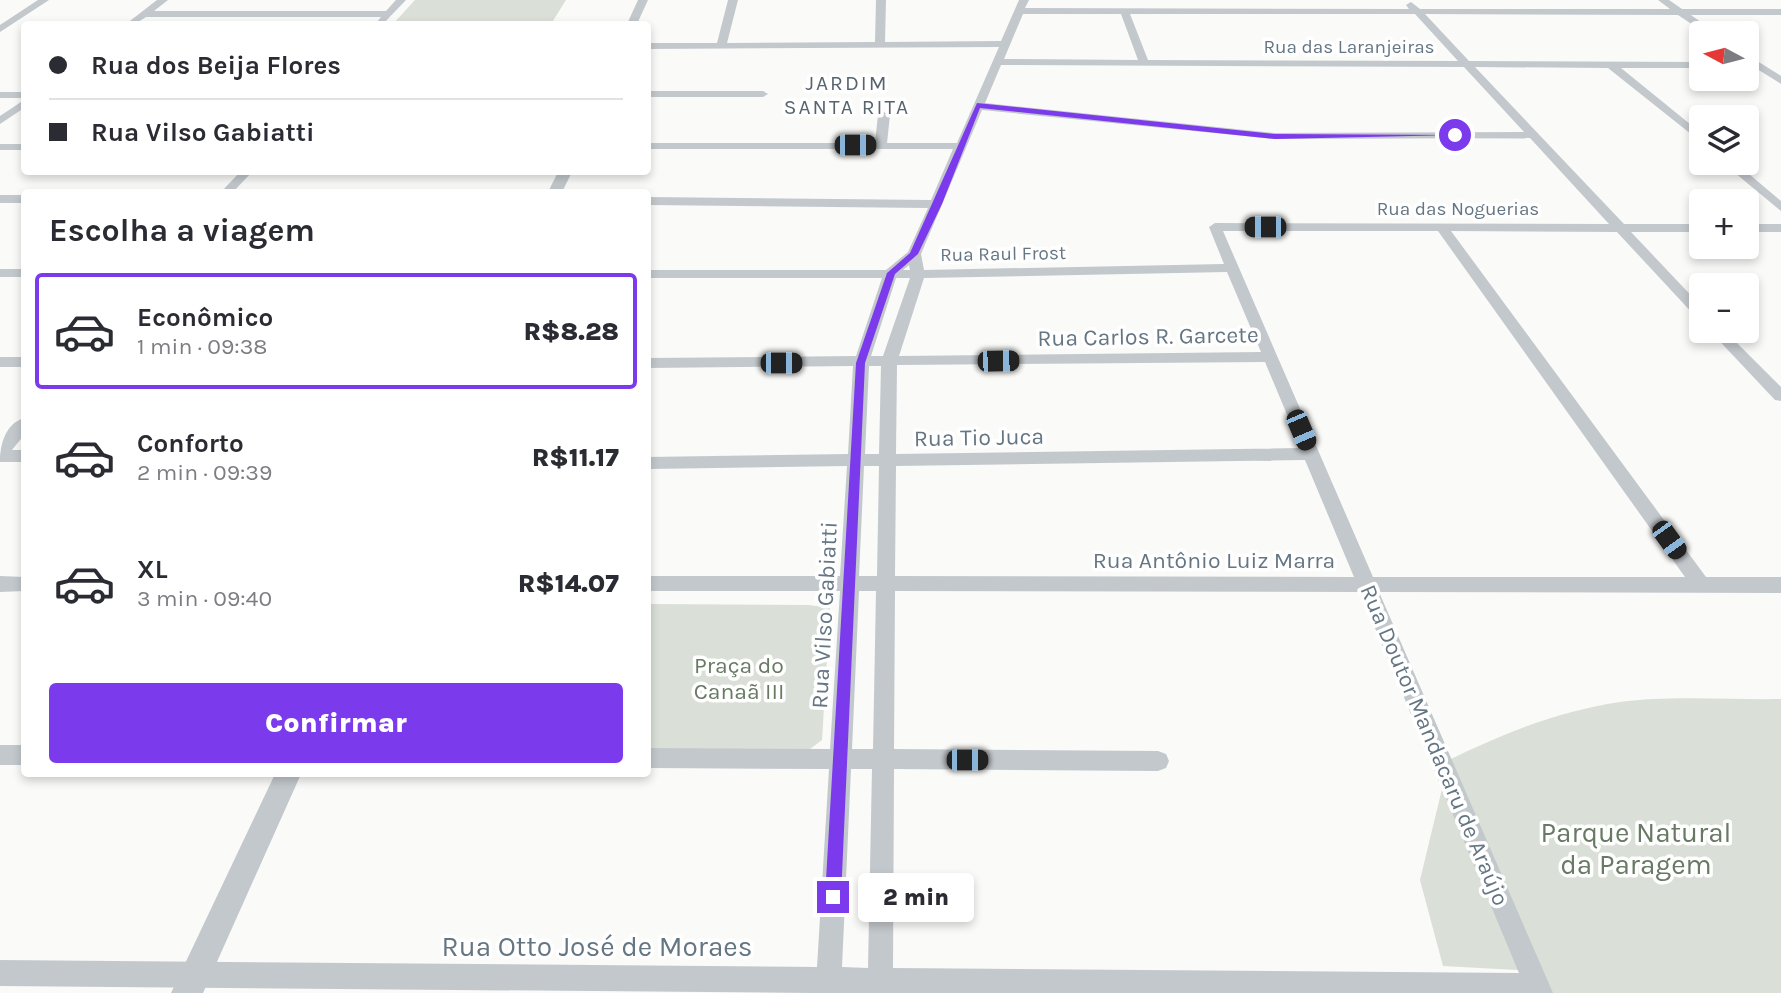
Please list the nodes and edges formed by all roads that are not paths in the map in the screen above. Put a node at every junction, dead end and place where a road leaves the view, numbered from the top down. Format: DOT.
graph roads {
  1 [pos="44,0"];
  2 [pos="163,0"];
  3 [pos="401,0"];
  4 [pos="643,0"];
  5 [pos="733,0"];
  6 [pos="881,0"];
  7 [pos="1024,0"];
  8 [pos="1406,0"];
  9 [pos="1663,0"];
  10 [pos="1124,10"];
  11 [pos="1416,10"];
  12 [pos="1019,11"];
  13 [pos="1781,12"];
  14 [pos="1681,13"];
  15 [pos="143,14"];
  16 [pos="389,14"];
  17 [pos="134,21"];
  18 [pos="382,21"];
  19 [pos="633,21"];
  20 [pos="1693,21"];
  21 [pos="0,29"];
  22 [pos="1004,44"];
  23 [pos="721,45"];
  24 [pos="880,45"];
  25 [pos="651,46"];
  26 [pos="997,62"];
  27 [pos="1465,63"];
  28 [pos="1144,64"];
  29 [pos="1610,64"];
  30 [pos="1689,65"];
  31 [pos="1760,66"];
  32 [pos="1781,66"];
  33 [pos="1781,81"];
  34 [pos="651,94"];
  35 [pos="763,94"];
  36 [pos="0,95"];
  37 [pos="21,95"];
  38 [pos="21,105"];
  39 [pos="977,106"];
  40 [pos="884,115"];
  41 [pos="0,121"];
  42 [pos="1689,129"];
  43 [pos="1532,135"];
  44 [pos="881,145"];
  45 [pos="651,146"];
  46 [pos="961,146"];
  47 [pos="0,147"];
  48 [pos="21,147"];
  49 [pos="243,175"];
  50 [pos="1743,175"];
  51 [pos="230,189"];
  52 [pos="0,199"];
  53 [pos="21,199"];
  54 [pos="651,201"];
  55 [pos="938,204"];
  56 [pos="1781,207"];
  57 [pos="1215,227"];
  58 [pos="1441,227"];
  59 [pos="1618,228"];
  60 [pos="1689,228"];
  61 [pos="1759,228"];
  62 [pos="1781,228"];
  63 [pos="914,254"];
  64 [pos="1233,268"];
  65 [pos="0,273"];
  66 [pos="21,273"];
  67 [pos="891,273"];
  68 [pos="651,274"];
  69 [pos="918,274"];
  70 [pos="1689,302"];
  71 [pos="1729,343"];
  72 [pos="1271,357"];
  73 [pos="0,362"];
  74 [pos="21,362"];
  75 [pos="889,362"];
  76 [pos="651,363"];
  77 [pos="860,363"];
  78 [pos="1781,396"];
  79 [pos="21,428"];
  80 [pos="1311,454"];
  81 [pos="0,455"];
  82 [pos="21,456"];
  83 [pos="887,462"];
  84 [pos="651,463"];
  85 [pos="855,463"];
  86 [pos="651,583"];
  87 [pos="885,583"];
  88 [pos="0,584"];
  89 [pos="21,584"];
  90 [pos="851,584"];
  91 [pos="1367,585"];
  92 [pos="1701,585"];
  93 [pos="1781,585"];
  94 [pos="0,755"];
  95 [pos="21,755"];
  96 [pos="651,758"];
  97 [pos="841,759"];
  98 [pos="885,759"];
  99 [pos="1158,761"];
  100 [pos="287,777"];
  101 [pos="0,973"];
  102 [pos="191,984"];
  103 [pos="828,986"];
  104 [pos="880,987"];
  105 [pos="1538,989"];
  1 -- 21 [label="street"];
  2 -- 15 [label="street"];
  3 -- 16 [label="street"];
  4 -- 19 [label="street"];
  5 -- 23 [label="street"];
  6 -- 24 [label="street"];
  7 -- 12 [label="street"];
  8 -- 11 [label="street"];
  9 -- 14 [label="street"];
  10 -- 11 [label="street"];
  10 -- 12 [label="street"];
  10 -- 28 [label="street"];
  11 -- 14 [label="street"];
  11 -- 27 [label="street"];
  12 -- 22 [label="street"];
  13 -- 14 [label="street"];
  14 -- 20 [label="street"];
  15 -- 16 [label="street"];
  15 -- 17 [label="street"];
  16 -- 18 [label="street"];
  22 -- 24 [label="street"];
  22 -- 26 [label="street"];
  23 -- 24 [label="street"];
  23 -- 25 [label="street"];
  26 -- 28 [label="street, Rua das Laranjeiras"];
  26 -- 39 [label="street"];
  27 -- 28 [label="street, Rua das Laranjeiras"];
  27 -- 29 [label="street, Rua das Laranjeiras"];
  27 -- 43 [label="street"];
  29 -- 30 [label="street, Rua das Laranjeiras"];
  29 -- 42 [label="street"];
  31 -- 32 [label="street"];
  31 -- 33 [label="street"];
  34 -- 35 [label="street"];
  36 -- 37 [label="street"];
  38 -- 41 [label="street"];
  39 -- 43 [label="street"];
  39 -- 46 [label="street"];
  40 -- 44 [label="street"];
  43 -- 59 [label="street"];
  44 -- 45 [label="street"];
  44 -- 46 [label="street"];
  46 -- 55 [label="street"];
  47 -- 48 [label="street"];
  49 -- 51 [label="street"];
  50 -- 56 [label="street"];
  52 -- 53 [label="street"];
  54 -- 55 [label="street"];
  55 -- 63 [label="street"];
  57 -- 58 [label="street, Rua das Noguerias"];
  57 -- 64 [label="street, Rua Doutor Mandacaru de Araújo"];
  58 -- 59 [label="street, Rua das Noguerias"];
  58 -- 92 [label="street"];
  59 -- 60 [label="street, Rua das Noguerias"];
  59 -- 70 [label="street"];
  61 -- 62 [label="street"];
  63 -- 67 [label="street"];
  63 -- 69 [label="street"];
  64 -- 69 [label="street, Rua Raul Frost"];
  64 -- 72 [label="street, Rua Doutor Mandacaru de Araújo"];
  65 -- 66 [label="street"];
  67 -- 68 [label="street, Rua Raul Frost"];
  67 -- 69 [label="street, Rua Raul Frost"];
  67 -- 77 [label="street, Rua Vilso Gabiatti"];
  69 -- 75 [label="street"];
  71 -- 78 [label="street"];
  72 -- 75 [label="street, Rua Carlos R. Garcete"];
  72 -- 80 [label="street, Rua Doutor Mandacaru de Araújo"];
  73 -- 74 [label="street"];
  75 -- 77 [label="street, Rua Carlos R. Garcete"];
  75 -- 83 [label="street"];
  76 -- 77 [label="street, Rua Carlos R. Garcete"];
  77 -- 85 [label="street, Rua Vilso Gabiatti"];
  79 -- 81 [label="street"];
  80 -- 83 [label="street, Rua Tio Juca"];
  80 -- 91 [label="street, Rua Doutor Mandacaru de Araújo"];
  81 -- 82 [label="street"];
  83 -- 85 [label="street, Rua Tio Juca"];
  83 -- 87 [label="street"];
  84 -- 85 [label="street, Rua Tio Juca"];
  85 -- 90 [label="street, Rua Vilso Gabiatti"];
  86 -- 90 [label="street, Rua Antônio Luiz Marra"];
  87 -- 90 [label="street, Rua Antônio Luiz Marra"];
  87 -- 91 [label="street, Rua Antônio Luiz Marra"];
  87 -- 98 [label="street"];
  88 -- 89 [label="street"];
  90 -- 97 [label="street, Rua Vilso Gabiatti"];
  91 -- 92 [label="street, Rua Antônio Luiz Marra"];
  91 -- 105 [label="street, Rua Doutor Mandacaru de Araújo"];
  92 -- 93 [label="street, Rua Antônio Luiz Marra"];
  94 -- 95 [label="street"];
  96 -- 97 [label="street"];
  97 -- 98 [label="street"];
  97 -- 103 [label="street, Rua Vilso Gabiatti"];
  98 -- 99 [label="street"];
  98 -- 104 [label="street"];
  100 -- 102 [label="street"];
  101 -- 102 [label="street, Rua Otto José de Moraes"];
  102 -- 103 [label="street, Rua Otto José de Moraes"];
  103 -- 104 [label="street, Rua Otto José de Moraes"];
  104 -- 105 [label="street, Rua Otto José de Moraes"];
}
